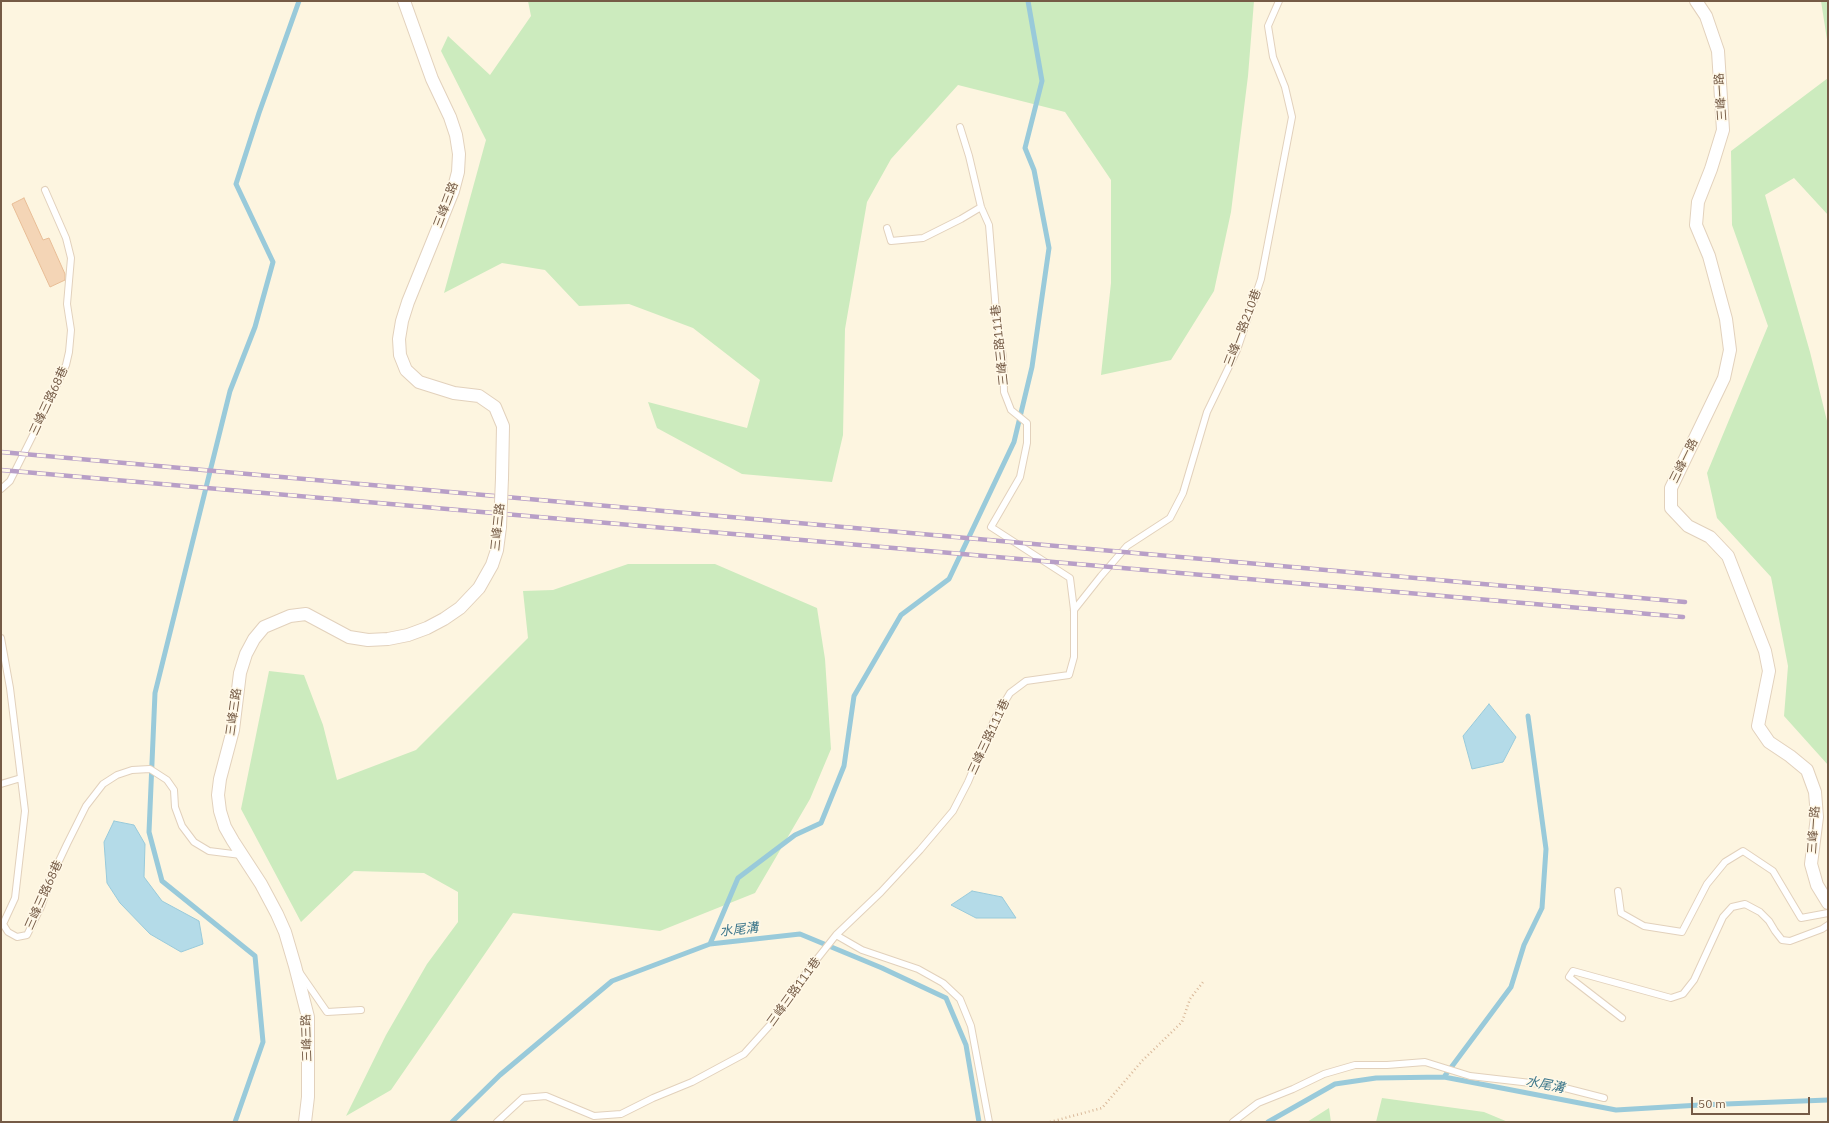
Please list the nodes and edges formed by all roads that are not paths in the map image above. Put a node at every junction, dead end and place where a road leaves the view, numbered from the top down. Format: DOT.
graph roads {
  1 [pos="404,1"];
  2 [pos="1279,1"];
  3 [pos="1696,1"];
  4 [pos="960,127"];
  5 [pos="44,190"];
  6 [pos="981,207"];
  7 [pos="887,228"];
  8 [pos="1,489"];
  9 [pos="1074,610"];
  10 [pos="1,638"];
  11 [pos="21,778"];
  12 [pos="1,784"];
  13 [pos="241,855"];
  14 [pos="1618,891"];
  15 [pos="1828,903"];
  16 [pos="1828,913"];
  17 [pos="1828,925"];
  18 [pos="836,936"];
  19 [pos="296,966"];
  20 [pos="361,1010"];
  21 [pos="1622,1018"];
  22 [pos="1604,1098"];
  23 [pos="305,1122"];
  24 [pos="497,1122"];
  25 [pos="989,1122"];
  26 [pos="1233,1122"];
  1 -- 13 [label="street, 三峰三路, bridge"];
  2 -- 9 [label="lane, 三峰一路210巷"];
  3 -- 15 [label="street, 三峰一路"];
  4 -- 6 [label="lane, 三峰三路111巷"];
  5 -- 8 [label="lane, 三峰三路68巷"];
  6 -- 7 [label="lane"];
  6 -- 9 [label="lane, 三峰三路111巷"];
  9 -- 18 [label="lane, 三峰三路111巷"];
  10 -- 11 [label="lane, 三峰三路68巷"];
  11 -- 12 [label="lane"];
  11 -- 13 [label="lane, 三峰三路68巷"];
  13 -- 19 [label="street, 三峰三路"];
  14 -- 16 [label="lane"];
  17 -- 21 [label="lane"];
  18 -- 24 [label="lane, 三峰三路111巷"];
  18 -- 25 [label="lane"];
  19 -- 20 [label="lane"];
  19 -- 23 [label="street, 三峰三路"];
  22 -- 26 [label="lane"];
}
